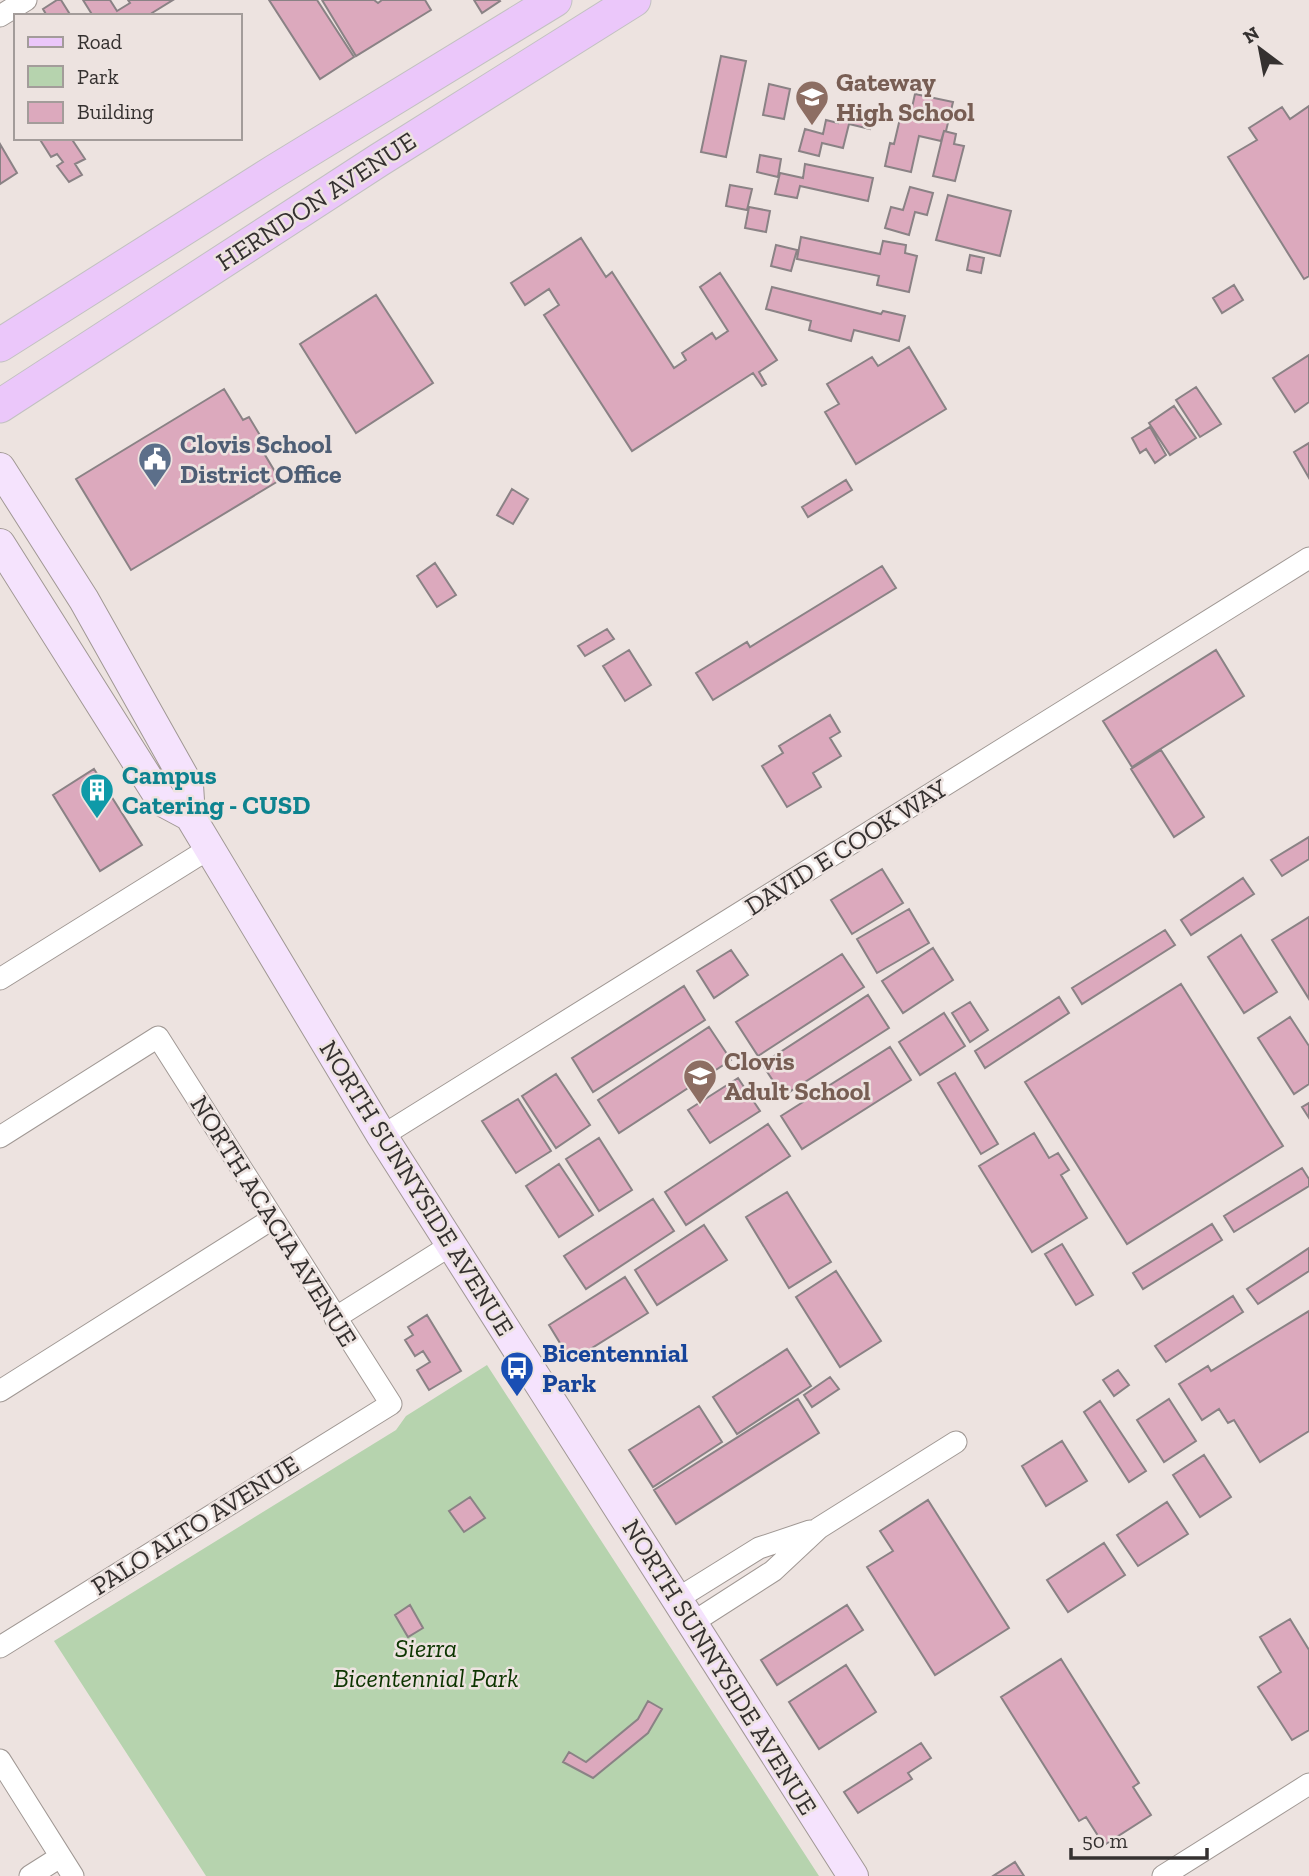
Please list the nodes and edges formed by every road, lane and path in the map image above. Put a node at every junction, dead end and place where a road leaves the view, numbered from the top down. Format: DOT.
graph roads {
  1 [pos="26,0"];
  2 [pos="555,0"];
  3 [pos="597,0"];
  4 [pos="635,0"];
  5 [pos="0,16"];
  6 [pos="524,68"];
  7 [pos="0,345"];
  8 [pos="0,406"];
  9 [pos="0,468"];
  10 [pos="0,544"];
  11 [pos="1309,558"];
  12 [pos="69,653"];
  13 [pos="157,733"];
  14 [pos="190,816"];
  15 [pos="210,848"];
  16 [pos="0,979"];
  17 [pos="382,1136"];
  18 [pos="0,1137"];
  19 [pos="272,1219"];
  20 [pos="451,1245"];
  21 [pos="335,1318"];
  22 [pos="0,1391"];
  23 [pos="391,1404"];
  24 [pos="957,1441"];
  25 [pos="685,1611"];
  26 [pos="0,1647"];
  27 [pos="0,1760"];
  28 [pos="1309,1784"];
  29 [pos="60,1857"];
  30 [pos="30,1876"];
  31 [pos="73,1876"];
  32 [pos="853,1876"];
  33 [pos="1163,1876"];
  1 -- 5 [label="street"];
  2 -- 7 [label="main road, HERNDON AVENUE"];
  3 -- 6 [label="main road"];
  4 -- 6 [label="main road, HERNDON AVENUE"];
  6 -- 8 [label="main road, HERNDON AVENUE"];
  9 -- 13 [label="main road, NORTH SUNNYSIDE AVENUE"];
  10 -- 12 [label="main road, NORTH SUNNYSIDE AVENUE"];
  11 -- 17 [label="street, DAVID E COOK WAY"];
  12 -- 13 [label="main road"];
  12 -- 14 [label="main road, NORTH SUNNYSIDE AVENUE"];
  13 -- 14 [label="main road, NORTH SUNNYSIDE AVENUE"];
  14 -- 15 [label="main road, NORTH SUNNYSIDE AVENUE"];
  15 -- 16 [label="street"];
  15 -- 17 [label="main road, NORTH SUNNYSIDE AVENUE"];
  17 -- 20 [label="main road, NORTH SUNNYSIDE AVENUE"];
  18 -- 19 [label="street, NORTH ACACIA AVENUE"];
  19 -- 21 [label="street, NORTH ACACIA AVENUE"];
  19 -- 22 [label="street"];
  20 -- 21 [label="street"];
  20 -- 25 [label="main road, NORTH SUNNYSIDE AVENUE"];
  21 -- 23 [label="street, NORTH ACACIA AVENUE"];
  23 -- 26 [label="street, PALO ALTO AVENUE"];
  24 -- 25 [label="street"];
  25 -- 32 [label="main road, NORTH SUNNYSIDE AVENUE"];
  27 -- 29 [label="street"];
  28 -- 33 [label="street"];
  29 -- 30 [label="street"];
  29 -- 31 [label="street"];
}
